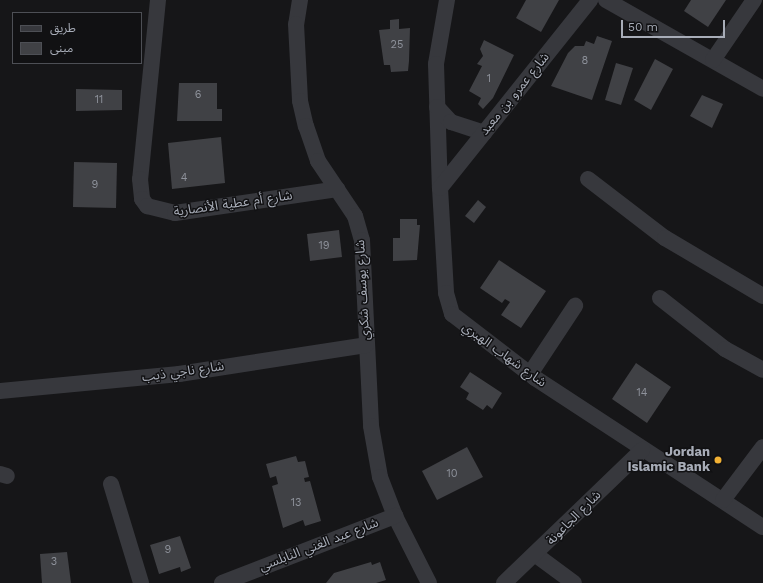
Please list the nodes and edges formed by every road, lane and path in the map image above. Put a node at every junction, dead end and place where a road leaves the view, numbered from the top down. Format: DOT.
graph roads {
  1 [pos="158,0"];
  2 [pos="300,0"];
  3 [pos="447,0"];
  4 [pos="590,0"];
  5 [pos="606,0"];
  6 [pos="754,0"];
  7 [pos="713,60"];
  8 [pos="763,89"];
  9 [pos="437,107"];
  10 [pos="484,133"];
  11 [pos="588,178"];
  12 [pos="440,188"];
  13 [pos="337,189"];
  14 [pos="763,296"];
  15 [pos="660,298"];
  16 [pos="575,306"];
  17 [pos="366,345"];
  18 [pos="763,370"];
  19 [pos="530,374"];
  20 [pos="0,391"];
  21 [pos="763,447"];
  22 [pos="642,450"];
  23 [pos="111,484"];
  24 [pos="723,500"];
  25 [pos="394,516"];
  26 [pos="763,527"];
  27 [pos="536,555"];
  28 [pos="141,583"];
  29 [pos="222,583"];
  30 [pos="429,583"];
  31 [pos="504,583"];
  32 [pos="574,583"];
  1 -- 13 [label="street, شارع أم عطية الأنصارية"];
  2 -- 13 [label="street, شارع يوسف شكري"];
  3 -- 9 [label="street, شارع شهاب الهبري"];
  4 -- 10 [label="street, شارع عمرو بن معبد"];
  5 -- 7 [label="street"];
  6 -- 7 [label="street"];
  7 -- 8 [label="street"];
  9 -- 10 [label="street"];
  9 -- 12 [label="street, شارع شهاب الهبري"];
  10 -- 12 [label="street, شارع عمرو بن معبد"];
  11 -- 14 [label="street"];
  12 -- 19 [label="street, شارع شهاب الهبري"];
  13 -- 17 [label="street, شارع يوسف شكري"];
  15 -- 18 [label="street"];
  16 -- 19 [label="street"];
  17 -- 20 [label="street, شارع ناجي ذيب"];
  17 -- 25 [label="street, شارع يوسف شكري"];
  19 -- 22 [label="street, شارع شهاب الهبري"];
  21 -- 24 [label="street"];
  22 -- 24 [label="street, شارع شهاب الهبري"];
  22 -- 27 [label="street, شارع الجاعونة"];
  23 -- 28 [label="street"];
  24 -- 26 [label="street, شارع شهاب الهبري"];
  25 -- 29 [label="street, شارع عبد الغني النابلسي"];
  25 -- 30 [label="street, شارع يوسف شكري"];
  27 -- 31 [label="street, شارع الجاعونة"];
  27 -- 32 [label="street"];
}
